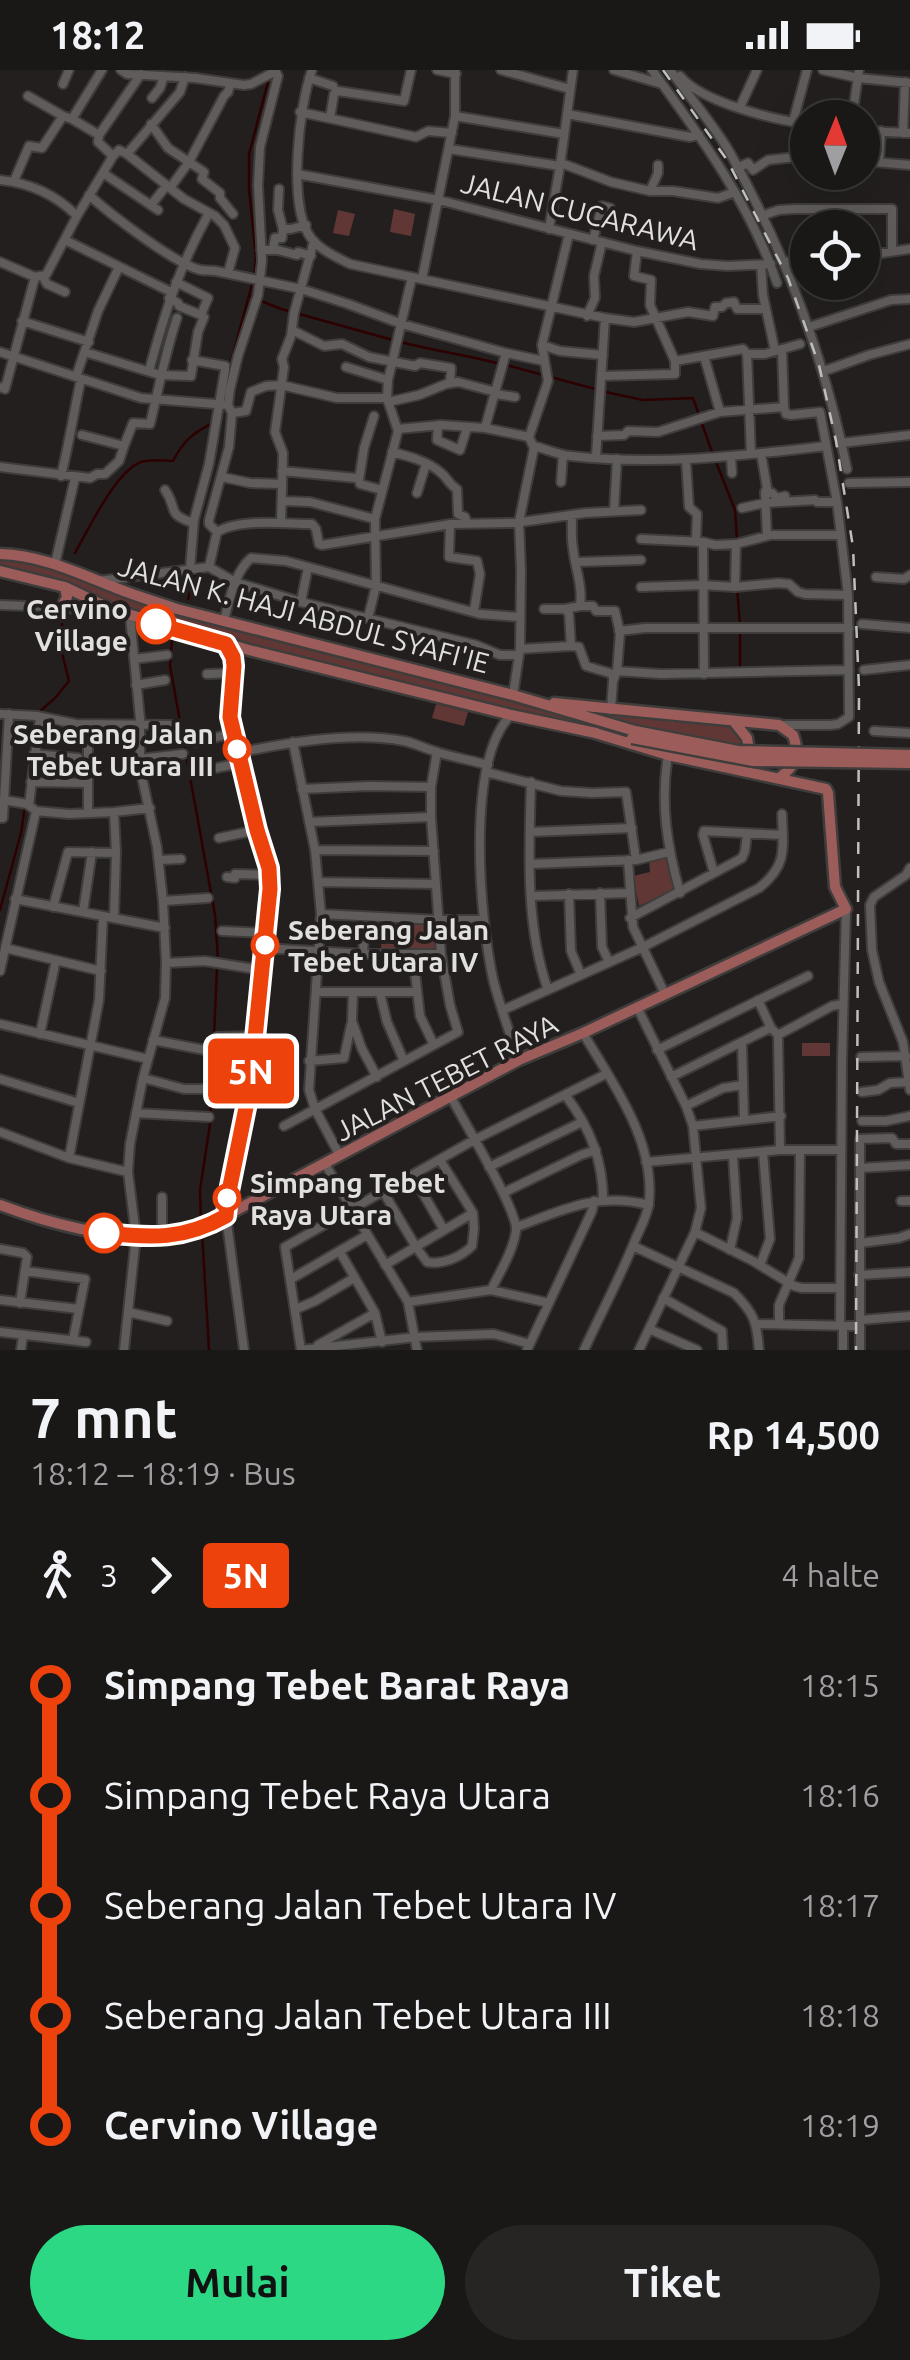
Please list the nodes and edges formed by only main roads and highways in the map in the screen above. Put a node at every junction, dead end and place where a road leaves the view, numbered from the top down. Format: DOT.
graph roads {
  1 [pos="0,550"];
  2 [pos="2,572"];
  3 [pos="65,586"];
  4 [pos="62,608"];
  5 [pos="538,702"];
  6 [pos="734,722"];
  7 [pos="592,732"];
  8 [pos="634,734"];
  9 [pos="910,755"];
  10 [pos="910,763"];
  11 [pos="736,770"];
  12 [pos="779,778"];
  13 [pos="846,909"];
  14 [pos="0,1205"];
  1 -- 5 [label="main road, JALAN K. HAJI ABDUL SYAFI'IE"];
  2 -- 3 [label="main road, JALAN K. HAJI ABDUL SYAFI'IE"];
  3 -- 4 [label="main road"];
  3 -- 7 [label="main road, JALAN K. HAJI ABDUL SYAFI'IE"];
  5 -- 6 [label="main road, JALAN K. HAJI ABDUL SYAFI'IE"];
  5 -- 8 [label="main road, JALAN K. HAJI ABDUL SYAFI'IE"];
  6 -- 11 [label="main road"];
  6 -- 12 [label="main road, JALAN K. HAJI ABDUL SYAFI'IE"];
  7 -- 8 [label="main road, JALAN K. HAJI ABDUL SYAFI'IE"];
  7 -- 11 [label="main road, JALAN K. HAJI ABDUL SYAFI'IE"];
  8 -- 9 [label="main road, JALAN K. HAJI ABDUL SYAFI'IE, bridge"];
  8 -- 10 [label="main road, JALAN K. HAJI ABDUL SYAFI'IE, bridge"];
  11 -- 12 [label="main road, JALAN K. HAJI ABDUL SYAFI'IE"];
  12 -- 13 [label="main road, JALAN K. HAJI ABDUL SYAFI'IE"];
  13 -- 14 [label="main road, JALAN TEBET RAYA"];
}
